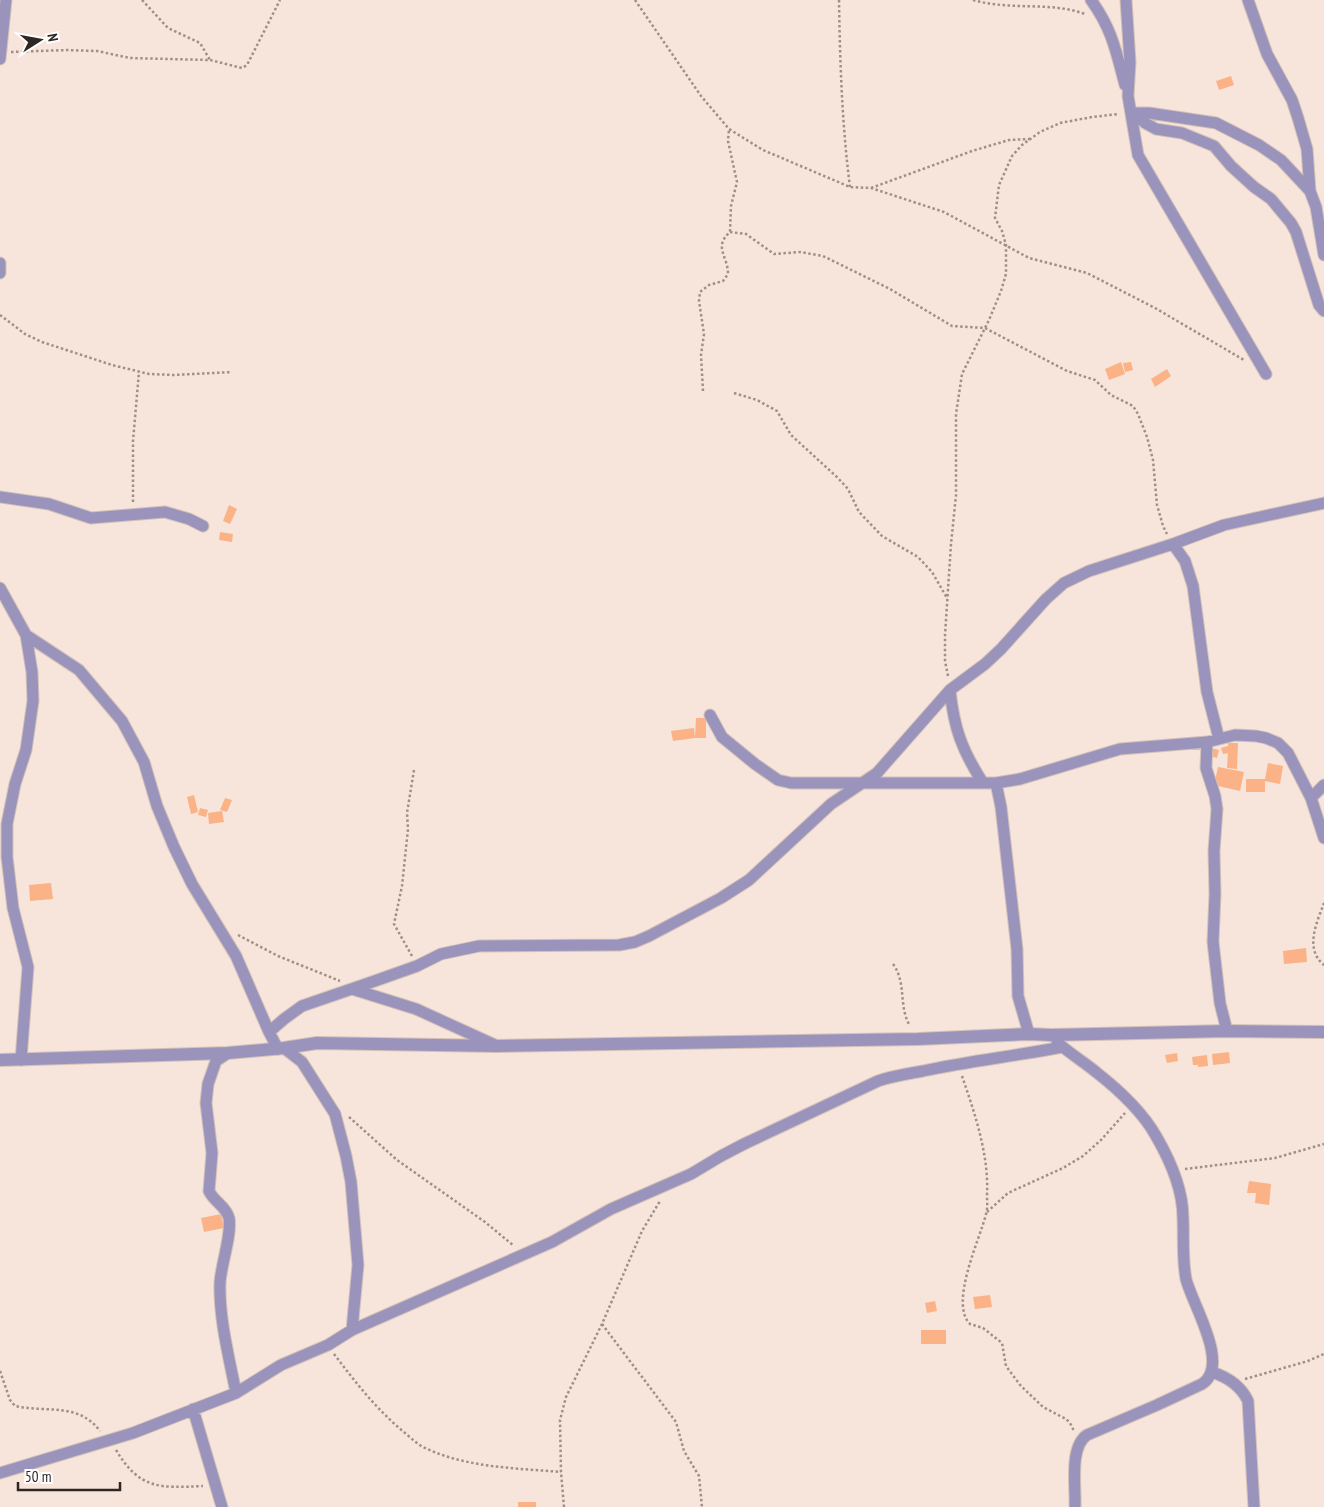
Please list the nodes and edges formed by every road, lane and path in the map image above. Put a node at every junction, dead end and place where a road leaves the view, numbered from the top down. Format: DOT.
graph roads {
  1 [pos="6,0"];
  2 [pos="142,0"];
  3 [pos="280,0"];
  4 [pos="635,0"];
  5 [pos="839,0"];
  6 [pos="973,0"];
  7 [pos="1091,0"];
  8 [pos="1126,0"];
  9 [pos="1248,0"];
  10 [pos="1105,21"];
  11 [pos="0,56"];
  12 [pos="210,60"];
  13 [pos="1128,96"];
  14 [pos="1132,113"];
  15 [pos="728,129"];
  16 [pos="1031,138"];
  17 [pos="850,188"];
  18 [pos="871,188"];
  19 [pos="1310,191"];
  20 [pos="730,232"];
  21 [pos="1006,246"];
  22 [pos="1324,255"];
  23 [pos="0,263"];
  24 [pos="0,273"];
  25 [pos="1324,311"];
  26 [pos="0,316"];
  27 [pos="985,328"];
  28 [pos="139,372"];
  29 [pos="232,372"];
  30 [pos="1266,374"];
  31 [pos="703,391"];
  32 [pos="734,393"];
  33 [pos="0,497"];
  34 [pos="1324,503"];
  35 [pos="133,514"];
  36 [pos="203,526"];
  37 [pos="1173,544"];
  38 [pos="0,588"];
  39 [pos="948,600"];
  40 [pos="26,635"];
  41 [pos="950,690"];
  42 [pos="710,715"];
  43 [pos="1219,739"];
  44 [pos="1207,742"];
  45 [pos="414,770"];
  46 [pos="865,783"];
  47 [pos="983,783"];
  48 [pos="996,783"];
  49 [pos="1324,785"];
  50 [pos="1311,798"];
  51 [pos="1324,838"];
  52 [pos="1324,903"];
  53 [pos="237,934"];
  54 [pos="892,964"];
  55 [pos="1324,964"];
  56 [pos="417,966"];
  57 [pos="352,989"];
  58 [pos="1227,1031"];
  59 [pos="269,1032"];
  60 [pos="1324,1032"];
  61 [pos="1029,1034"];
  62 [pos="1051,1035"];
  63 [pos="918,1040"];
  64 [pos="496,1046"];
  65 [pos="1062,1047"];
  66 [pos="281,1049"];
  67 [pos="228,1053"];
  68 [pos="0,1060"];
  69 [pos="21,1060"];
  70 [pos="958,1063"];
  71 [pos="1132,1104"];
  72 [pos="343,1110"];
  73 [pos="1324,1144"];
  74 [pos="1174,1172"];
  75 [pos="662,1199"];
  76 [pos="987,1212"];
  77 [pos="524,1254"];
  78 [pos="602,1324"];
  79 [pos="352,1330"];
  80 [pos="328,1345"];
  81 [pos="1324,1354"];
  82 [pos="0,1371"];
  83 [pos="1212,1372"];
  84 [pos="1232,1382"];
  85 [pos="236,1393"];
  86 [pos="193,1409"];
  87 [pos="109,1440"];
  88 [pos="1078,1445"];
  89 [pos="561,1472"];
  90 [pos="0,1473"];
  91 [pos="216,1485"];
  92 [pos="222,1507"];
  93 [pos="564,1507"];
  94 [pos="702,1507"];
  95 [pos="1075,1507"];
  96 [pos="1254,1507"];
  1 -- 11 [label="street"];
  2 -- 12 [label="path"];
  3 -- 12 [label="path"];
  4 -- 15 [label="path"];
  5 -- 17 [label="path"];
  6 -- 10 [label="path"];
  7 -- 10 [label="street"];
  8 -- 13 [label="street"];
  9 -- 19 [label="street"];
  10 -- 13 [label="street"];
  11 -- 12 [label="path"];
  13 -- 14 [label="street"];
  14 -- 16 [label="path"];
  14 -- 19 [label="street"];
  14 -- 25 [label="street"];
  14 -- 30 [label="street"];
  15 -- 17 [label="path"];
  15 -- 20 [label="path"];
  16 -- 18 [label="path"];
  16 -- 21 [label="path"];
  17 -- 18 [label="path"];
  18 -- 21 [label="path"];
  19 -- 22 [label="street"];
  20 -- 27 [label="path"];
  20 -- 31 [label="path"];
  21 -- 27 [label="path"];
  21 -- 30 [label="path"];
  23 -- 24 [label="street"];
  26 -- 28 [label="path"];
  27 -- 37 [label="path"];
  27 -- 39 [label="path"];
  28 -- 29 [label="path"];
  28 -- 35 [label="path"];
  32 -- 39 [label="path"];
  33 -- 35 [label="street"];
  34 -- 37 [label="street"];
  35 -- 36 [label="street"];
  37 -- 41 [label="street"];
  37 -- 43 [label="street"];
  38 -- 40 [label="street"];
  39 -- 41 [label="path"];
  40 -- 59 [label="street"];
  40 -- 69 [label="street"];
  41 -- 46 [label="street"];
  41 -- 47 [label="street"];
  42 -- 46 [label="street"];
  43 -- 44 [label="street"];
  43 -- 50 [label="street"];
  44 -- 48 [label="street"];
  44 -- 58 [label="street"];
  45 -- 56 [label="path"];
  46 -- 47 [label="street"];
  46 -- 56 [label="street"];
  47 -- 48 [label="street"];
  48 -- 61 [label="street"];
  49 -- 50 [label="street"];
  50 -- 51 [label="street"];
  52 -- 55 [label="path"];
  53 -- 57 [label="path"];
  54 -- 63 [label="path"];
  56 -- 57 [label="street"];
  57 -- 59 [label="street"];
  57 -- 64 [label="street"];
  58 -- 60 [label="street"];
  58 -- 62 [label="street"];
  59 -- 66 [label="street"];
  61 -- 62 [label="street"];
  61 -- 63 [label="street"];
  62 -- 65 [label="street"];
  63 -- 64 [label="street"];
  64 -- 66 [label="street"];
  65 -- 70 [label="street"];
  65 -- 71 [label="street"];
  66 -- 67 [label="street"];
  66 -- 79 [label="street"];
  67 -- 69 [label="street"];
  67 -- 85 [label="street"];
  68 -- 69 [label="street"];
  70 -- 76 [label="path"];
  70 -- 77 [label="street"];
  71 -- 74 [label="street"];
  71 -- 76 [label="path"];
  72 -- 77 [label="path"];
  73 -- 74 [label="path"];
  74 -- 83 [label="street"];
  75 -- 78 [label="path"];
  76 -- 88 [label="path"];
  77 -- 79 [label="street"];
  78 -- 89 [label="path"];
  78 -- 94 [label="path"];
  79 -- 80 [label="street"];
  80 -- 85 [label="street"];
  80 -- 89 [label="path"];
  81 -- 84 [label="path"];
  82 -- 87 [label="path"];
  83 -- 84 [label="street"];
  83 -- 88 [label="street"];
  84 -- 96 [label="street"];
  85 -- 86 [label="street"];
  86 -- 87 [label="street"];
  86 -- 91 [label="street"];
  87 -- 90 [label="street"];
  87 -- 91 [label="path"];
  88 -- 95 [label="street"];
  89 -- 93 [label="path"];
  91 -- 92 [label="street"];
}
